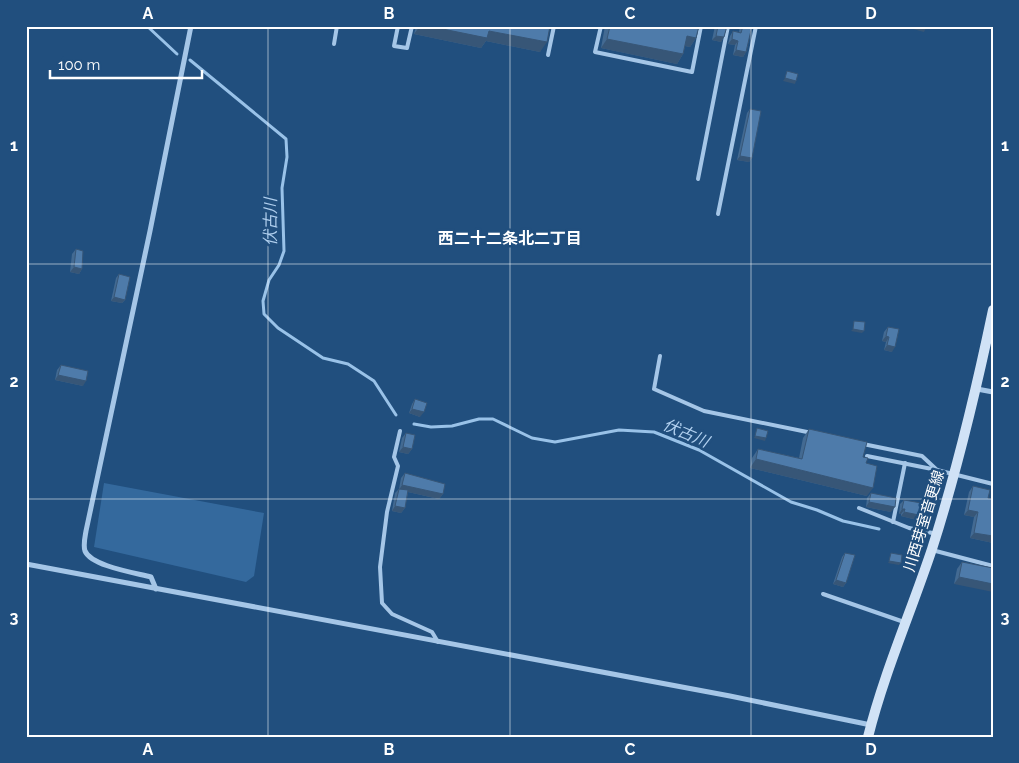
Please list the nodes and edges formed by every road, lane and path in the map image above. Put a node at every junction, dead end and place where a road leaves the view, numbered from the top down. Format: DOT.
graph roads {
  1 [pos="191,26"];
  2 [pos="337,26"];
  3 [pos="398,26"];
  4 [pos="412,26"];
  5 [pos="554,26"];
  6 [pos="601,26"];
  7 [pos="701,26"];
  8 [pos="728,26"];
  9 [pos="756,26"];
  10 [pos="334,44"];
  11 [pos="548,55"];
  12 [pos="698,179"];
  13 [pos="718,214"];
  14 [pos="993,310"];
  15 [pos="660,356"];
  16 [pos="977,389"];
  17 [pos="993,392"];
  18 [pos="400,431"];
  19 [pos="818,434"];
  20 [pos="856,442"];
  21 [pos="867,456"];
  22 [pos="905,463"];
  23 [pos="936,470"];
  24 [pos="954,475"];
  25 [pos="993,484"];
  26 [pos="859,508"];
  27 [pos="893,522"];
  28 [pos="937,534"];
  29 [pos="932,550"];
  30 [pos="26,564"];
  31 [pos="993,566"];
  32 [pos="156,589"];
  33 [pos="823,594"];
  34 [pos="907,623"];
  35 [pos="438,642"];
  36 [pos="871,725"];
  37 [pos="868,737"];
  1 -- 32 [label="street"];
  2 -- 10 [label="lane"];
  3 -- 4 [label="lane"];
  5 -- 11 [label="lane"];
  6 -- 7 [label="lane"];
  8 -- 12 [label="lane"];
  9 -- 13 [label="lane"];
  14 -- 16 [label="main road, 川西芽室音更線"];
  15 -- 19 [label="lane"];
  16 -- 17 [label="street"];
  16 -- 24 [label="main road, 川西芽室音更線"];
  18 -- 35 [label="lane"];
  20 -- 23 [label="lane"];
  21 -- 22 [label="lane"];
  22 -- 23 [label="lane"];
  22 -- 27 [label="lane"];
  23 -- 24 [label="lane"];
  24 -- 25 [label="lane"];
  24 -- 28 [label="main road, 川西芽室音更線"];
  26 -- 27 [label="lane"];
  27 -- 28 [label="lane"];
  28 -- 29 [label="main road, 川西芽室音更線"];
  29 -- 31 [label="lane"];
  29 -- 34 [label="main road, 川西芽室音更線"];
  30 -- 32 [label="street"];
  32 -- 35 [label="street"];
  33 -- 34 [label="lane"];
  34 -- 36 [label="main road, 川西芽室音更線"];
  35 -- 36 [label="street"];
  36 -- 37 [label="main road, 川西芽室音更線"];
}
